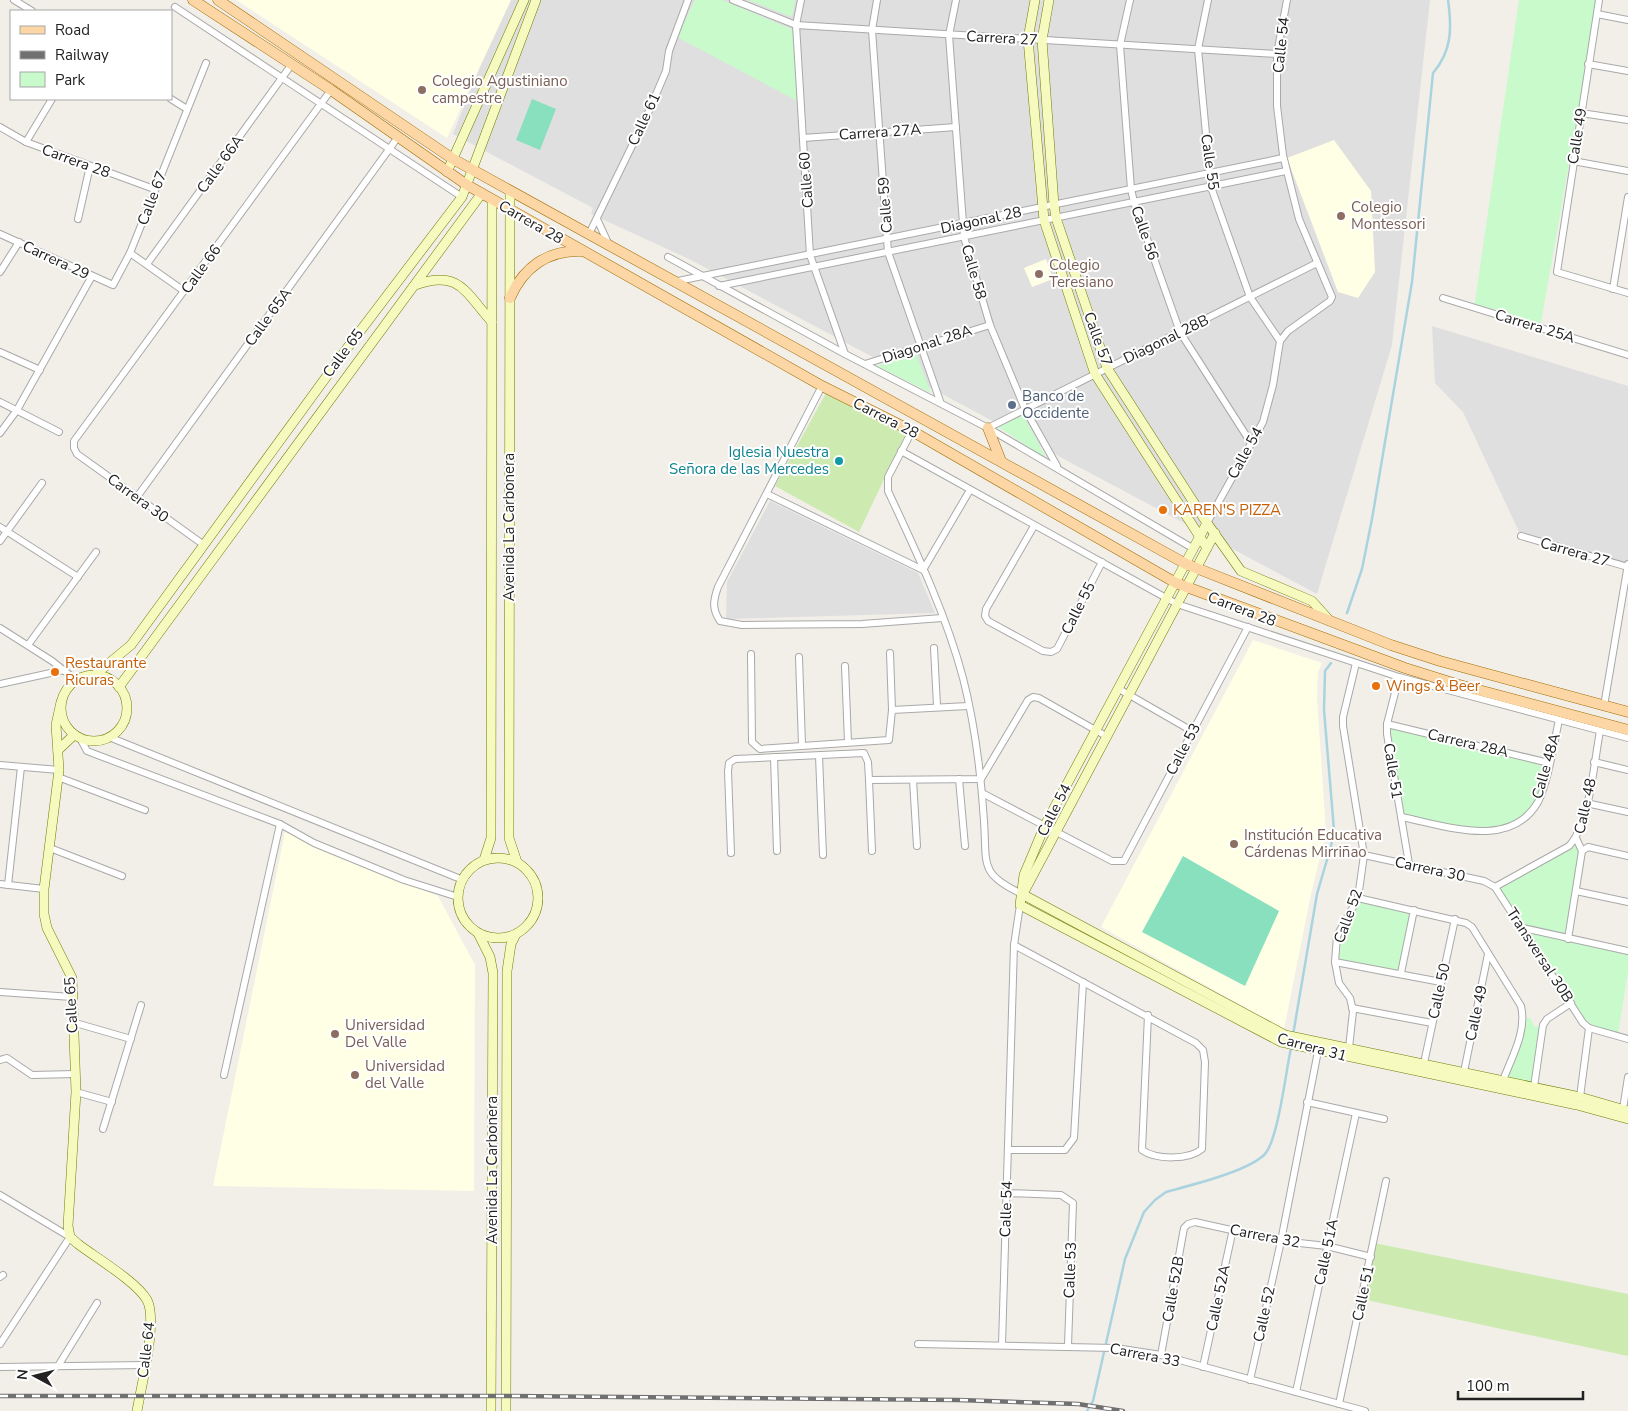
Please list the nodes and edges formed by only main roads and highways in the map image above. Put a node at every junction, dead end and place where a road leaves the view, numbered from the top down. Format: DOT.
graph roads {
  1 [pos="193,0"];
  2 [pos="218,0"];
  3 [pos="583,252"];
  4 [pos="510,298"];
  5 [pos="988,428"];
  6 [pos="1001,461"];
  7 [pos="1628,712"];
  8 [pos="1577,716"];
  9 [pos="1585,727"];
  10 [pos="1628,730"];
  1 -- 3 [label="main road, Carrera 28"];
  2 -- 6 [label="main road, Carrera 28"];
  3 -- 4 [label="main road"];
  3 -- 8 [label="main road, Carrera 28"];
  5 -- 6 [label="main road"];
  6 -- 7 [label="main road, Carrera 28"];
  8 -- 9 [label="main road"];
  8 -- 10 [label="main road, Carrera 28"];
}
